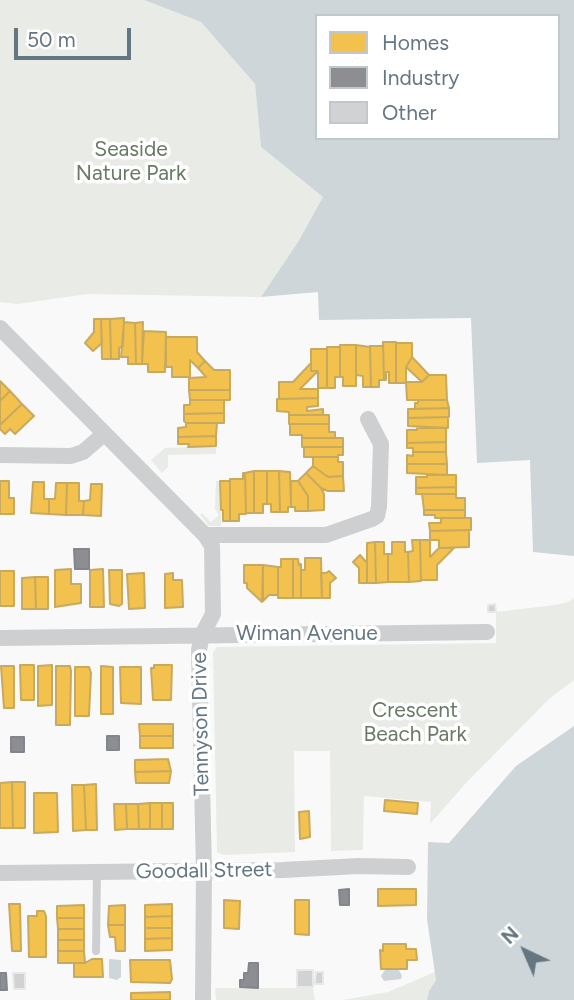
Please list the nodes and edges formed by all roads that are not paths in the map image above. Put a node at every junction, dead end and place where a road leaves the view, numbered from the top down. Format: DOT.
graph roads {
  1 [pos="0,328"];
  2 [pos="368,419"];
  3 [pos="104,434"];
  4 [pos="0,455"];
  5 [pos="205,535"];
  6 [pos="487,632"];
  7 [pos="202,635"];
  8 [pos="0,638"];
  9 [pos="408,867"];
  10 [pos="204,871"];
  11 [pos="97,872"];
  12 [pos="0,873"];
  13 [pos="96,951"];
  14 [pos="203,1000"];
  1 -- 3 [label="street"];
  2 -- 5 [label="street"];
  3 -- 4 [label="street"];
  3 -- 5 [label="street"];
  5 -- 7 [label="street, Tennyson Drive"];
  6 -- 7 [label="street, Wiman Avenue"];
  7 -- 8 [label="street, Wiman Avenue"];
  7 -- 10 [label="street, Tennyson Drive"];
  9 -- 10 [label="street, Goodall Street"];
  10 -- 11 [label="street, Goodall Street"];
  10 -- 14 [label="street, Tennyson Drive"];
  11 -- 12 [label="street, Goodall Street"];
  11 -- 13 [label="lane"];
}
